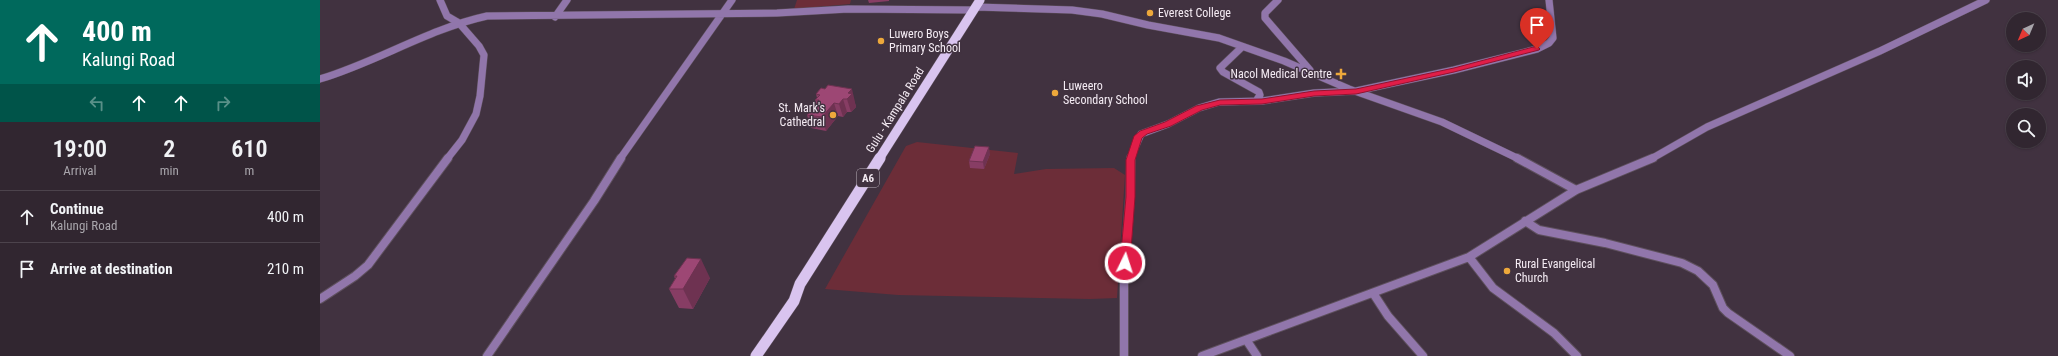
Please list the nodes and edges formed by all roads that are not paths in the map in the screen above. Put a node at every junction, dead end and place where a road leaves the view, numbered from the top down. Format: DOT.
graph roads {
  1 [pos="440,0"];
  2 [pos="568,0"];
  3 [pos="732,0"];
  4 [pos="1278,0"];
  5 [pos="1549,0"];
  6 [pos="1986,0"];
  7 [pos="976,6"];
  8 [pos="724,13"];
  9 [pos="555,17"];
  10 [pos="459,23"];
  11 [pos="1242,47"];
  12 [pos="1312,72"];
  13 [pos="1323,78"];
  14 [pos="320,79"];
  15 [pos="1356,91"];
  16 [pos="1314,93"];
  17 [pos="1256,101"];
  18 [pos="1576,190"];
  19 [pos="1525,221"];
  20 [pos="1469,257"];
  21 [pos="1373,293"];
  22 [pos="320,299"];
  23 [pos="1247,341"];
  24 [pos="487,356"];
  25 [pos="756,356"];
  26 [pos="1124,356"];
  27 [pos="1202,356"];
  28 [pos="1257,356"];
  29 [pos="1423,356"];
  30 [pos="1577,356"];
  31 [pos="1790,356"];
  1 -- 10 [label="street"];
  2 -- 9 [label="street"];
  3 -- 8 [label="street"];
  4 -- 12 [label="street"];
  5 -- 15 [label="street"];
  6 -- 18 [label="street"];
  7 -- 8 [label="street"];
  7 -- 11 [label="street"];
  7 -- 25 [label="main road, Gulu - Kampala Road / A6"];
  8 -- 9 [label="street"];
  8 -- 24 [label="street"];
  9 -- 10 [label="street"];
  10 -- 14 [label="street"];
  10 -- 22 [label="street"];
  11 -- 12 [label="street"];
  11 -- 17 [label="street"];
  12 -- 13 [label="street"];
  13 -- 15 [label="street"];
  13 -- 16 [label="street"];
  15 -- 16 [label="street"];
  15 -- 18 [label="street"];
  16 -- 17 [label="street"];
  17 -- 26 [label="street"];
  18 -- 19 [label="street"];
  19 -- 20 [label="street"];
  19 -- 31 [label="street"];
  20 -- 21 [label="street"];
  20 -- 30 [label="street"];
  21 -- 23 [label="street"];
  21 -- 29 [label="street"];
  23 -- 27 [label="street"];
  23 -- 28 [label="street"];
}
